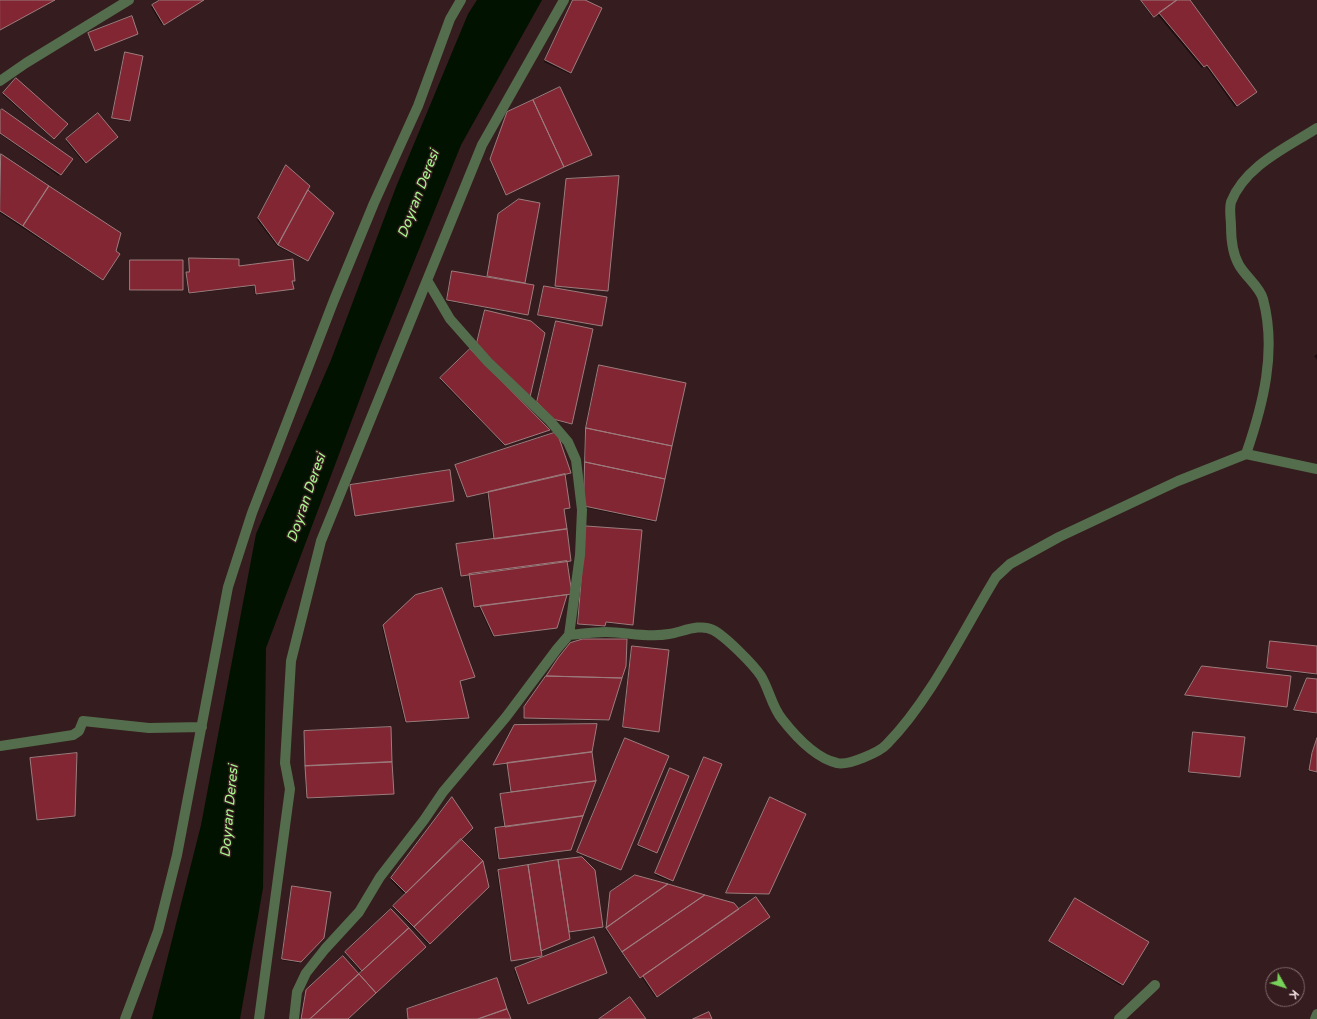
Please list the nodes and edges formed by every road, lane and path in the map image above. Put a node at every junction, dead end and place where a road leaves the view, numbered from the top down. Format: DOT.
graph roads {
  1 [pos="128,0"];
  2 [pos="461,0"];
  3 [pos="564,0"];
  4 [pos="0,81"];
  5 [pos="1317,128"];
  6 [pos="427,280"];
  7 [pos="1246,454"];
  8 [pos="1317,470"];
  9 [pos="569,635"];
  10 [pos="202,727"];
  11 [pos="0,746"];
  12 [pos="1154,985"];
  13 [pos="1317,1014"];
  14 [pos="125,1019"];
  15 [pos="259,1019"];
  16 [pos="294,1019"];
  17 [pos="1119,1019"];
  18 [pos="1315,1019"];
  1 -- 4 [label="street"];
  2 -- 10 [label="street"];
  3 -- 6 [label="street"];
  5 -- 7 [label="street"];
  6 -- 9 [label="street"];
  6 -- 15 [label="street"];
  7 -- 8 [label="street"];
  7 -- 9 [label="street"];
  9 -- 16 [label="street"];
  10 -- 11 [label="street"];
  10 -- 14 [label="street"];
  12 -- 17 [label="street"];
  13 -- 18 [label="street"];
}
